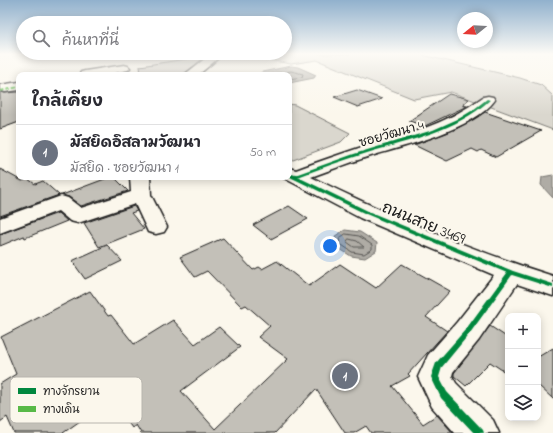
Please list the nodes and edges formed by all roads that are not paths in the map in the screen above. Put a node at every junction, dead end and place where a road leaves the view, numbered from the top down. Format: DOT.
graph roads {
  1 [pos="16,86"];
  2 [pos="5,88"];
  3 [pos="488,100"];
  4 [pos="292,175"];
  5 [pos="141,186"];
  6 [pos="0,226"];
  7 [pos="156,227"];
  8 [pos="511,272"];
  9 [pos="553,286"];
  10 [pos="480,433"];
  1 -- 2 [label="street"];
  3 -- 4 [label="street, ซอยวัฒนา 4"];
  4 -- 8 [label="street, ถนนสาย 3469"];
  5 -- 6 [label="street"];
  5 -- 7 [label="street"];
  8 -- 9 [label="street, ถนนสาย 3469"];
  8 -- 10 [label="street"];
}
